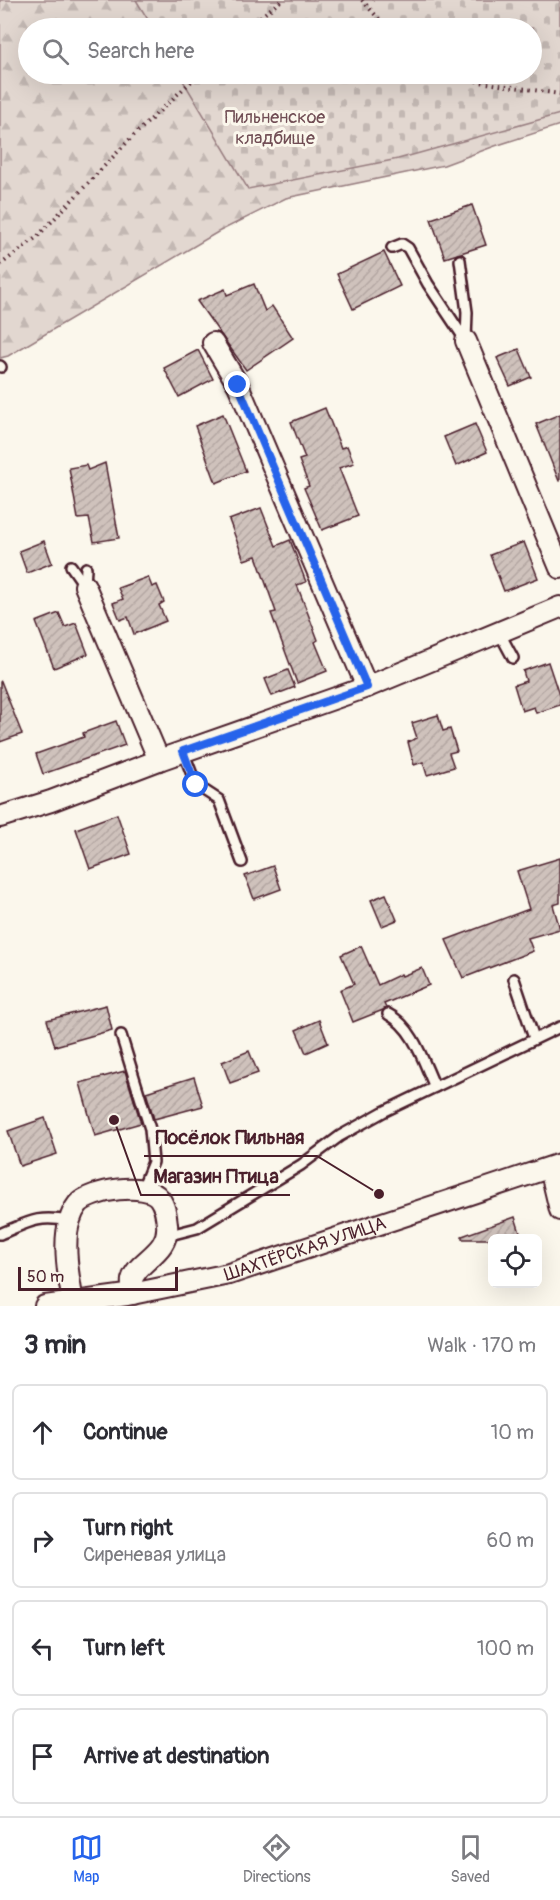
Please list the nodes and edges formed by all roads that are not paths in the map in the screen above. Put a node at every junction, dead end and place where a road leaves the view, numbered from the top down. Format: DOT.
graph roads {
  1 [pos="392,248"];
  2 [pos="460,260"];
  3 [pos="466,342"];
  4 [pos="213,343"];
  5 [pos="71,566"];
  6 [pos="560,568"];
  7 [pos="85,577"];
  8 [pos="560,607"];
  9 [pos="499,633"];
  10 [pos="513,658"];
  11 [pos="367,687"];
  12 [pos="183,751"];
  13 [pos="159,760"];
  14 [pos="0,817"];
  15 [pos="242,862"];
  16 [pos="514,979"];
  17 [pos="388,1014"];
  18 [pos="560,1027"];
  19 [pos="121,1035"];
  20 [pos="534,1038"];
  21 [pos="435,1087"];
  22 [pos="555,1166"];
  23 [pos="142,1188"];
  24 [pos="560,1210"];
  25 [pos="69,1221"];
  26 [pos="0,1234"];
  27 [pos="166,1236"];
  28 [pos="133,1294"];
  29 [pos="73,1302"];
  30 [pos="45,1306"];
  1 -- 3 [label="lane"];
  2 -- 3 [label="lane"];
  3 -- 6 [label="street"];
  4 -- 11 [label="street"];
  5 -- 7 [label="lane"];
  7 -- 13 [label="street"];
  8 -- 9 [label="street"];
  9 -- 10 [label="lane"];
  9 -- 11 [label="street"];
  11 -- 12 [label="street"];
  12 -- 13 [label="street"];
  12 -- 15 [label="lane"];
  13 -- 14 [label="street"];
  16 -- 20 [label="lane"];
  17 -- 21 [label="lane"];
  18 -- 20 [label="lane"];
  19 -- 23 [label="lane"];
  20 -- 21 [label="lane"];
  21 -- 27 [label="lane"];
  22 -- 24 [label="street"];
  22 -- 28 [label="street, ШАХТЁРСКАЯ УЛИЦА"];
  23 -- 25 [label="street"];
  23 -- 27 [label="street"];
  25 -- 26 [label="lane"];
  25 -- 29 [label="street"];
  27 -- 28 [label="street"];
  28 -- 29 [label="street, ШАХТЁРСКАЯ УЛИЦА"];
  29 -- 30 [label="street, ШАХТЁРСКАЯ УЛИЦА"];
}
